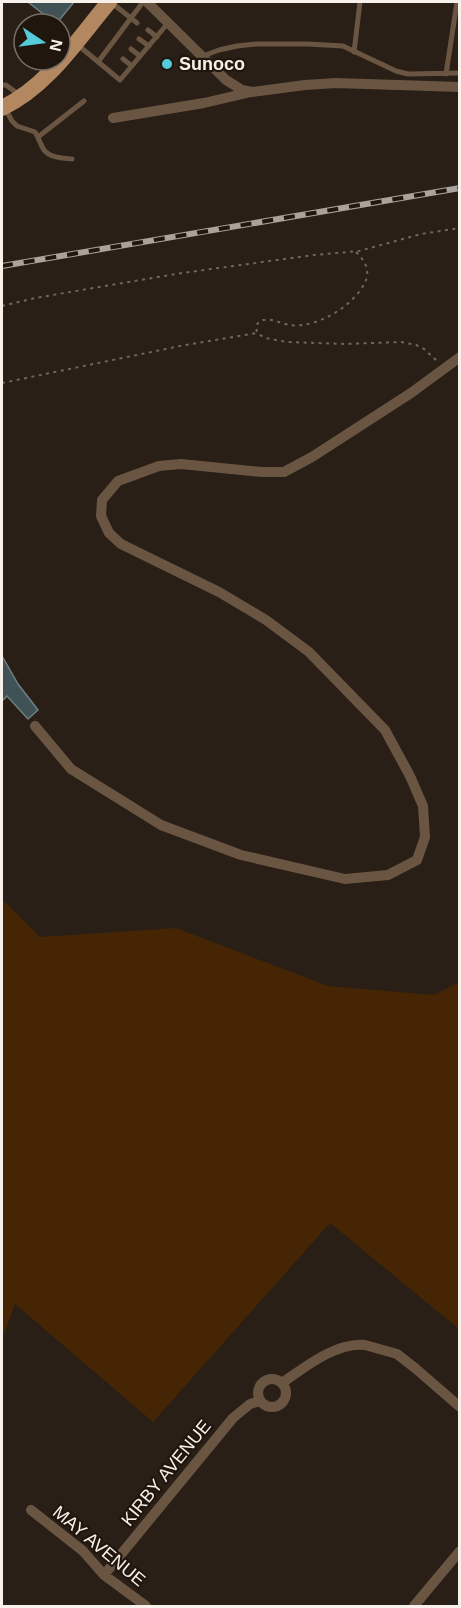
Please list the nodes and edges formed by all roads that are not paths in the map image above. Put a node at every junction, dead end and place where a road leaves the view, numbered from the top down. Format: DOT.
graph roads {
  1 [pos="110,2"];
  2 [pos="145,2"];
  3 [pos="360,2"];
  4 [pos="458,2"];
  5 [pos="130,18"];
  6 [pos="137,23"];
  7 [pos="168,23"];
  8 [pos="123,27"];
  9 [pos="148,30"];
  10 [pos="130,32"];
  11 [pos="157,37"];
  12 [pos="116,38"];
  13 [pos="139,39"];
  14 [pos="122,42"];
  15 [pos="75,43"];
  16 [pos="148,46"];
  17 [pos="108,48"];
  18 [pos="131,49"];
  19 [pos="114,52"];
  20 [pos="354,52"];
  21 [pos="140,56"];
  22 [pos="204,56"];
  23 [pos="123,59"];
  24 [pos="98,62"];
  25 [pos="132,66"];
  26 [pos="446,74"];
  27 [pos="459,74"];
  28 [pos="2,85"];
  29 [pos="459,87"];
  30 [pos="252,92"];
  31 [pos="21,97"];
  32 [pos="84,101"];
  33 [pos="3,107"];
  34 [pos="113,118"];
  35 [pos="38,137"];
  36 [pos="72,159"];
  37 [pos="459,357"];
  38 [pos="35,726"];
  39 [pos="282,1383"];
  40 [pos="260,1401"];
  41 [pos="459,1407"];
  42 [pos="31,1510"];
  43 [pos="459,1551"];
  44 [pos="104,1575"];
  45 [pos="146,1606"];
  46 [pos="414,1606"];
  1 -- 5 [label="lane"];
  1 -- 15 [label="main road"];
  2 -- 5 [label="lane"];
  2 -- 7 [label="street"];
  3 -- 20 [label="lane"];
  4 -- 26 [label="lane"];
  5 -- 6 [label="lane"];
  5 -- 8 [label="lane"];
  7 -- 11 [label="lane"];
  7 -- 22 [label="street"];
  8 -- 10 [label="lane"];
  8 -- 12 [label="lane"];
  9 -- 11 [label="lane"];
  11 -- 16 [label="lane"];
  12 -- 14 [label="lane"];
  12 -- 17 [label="lane"];
  13 -- 16 [label="lane"];
  15 -- 24 [label="lane"];
  15 -- 31 [label="main road"];
  16 -- 21 [label="lane"];
  17 -- 19 [label="lane"];
  17 -- 24 [label="lane"];
  18 -- 21 [label="lane"];
  20 -- 22 [label="lane"];
  20 -- 26 [label="lane"];
  21 -- 25 [label="lane"];
  22 -- 30 [label="street"];
  23 -- 25 [label="lane"];
  24 -- 25 [label="lane"];
  26 -- 27 [label="lane"];
  28 -- 31 [label="lane"];
  29 -- 30 [label="street"];
  30 -- 34 [label="street"];
  31 -- 33 [label="main road"];
  32 -- 35 [label="lane"];
  33 -- 35 [label="lane"];
  35 -- 36 [label="lane"];
  37 -- 38 [label="street"];
  39 -- 40 [label="street"];
  39 -- 40 [label="street, KIRBY AVENUE"];
  39 -- 41 [label="street"];
  40 -- 44 [label="street, KIRBY AVENUE"];
  42 -- 44 [label="street, MAY AVENUE"];
  43 -- 46 [label="street"];
  44 -- 45 [label="street, MAY AVENUE"];
}
